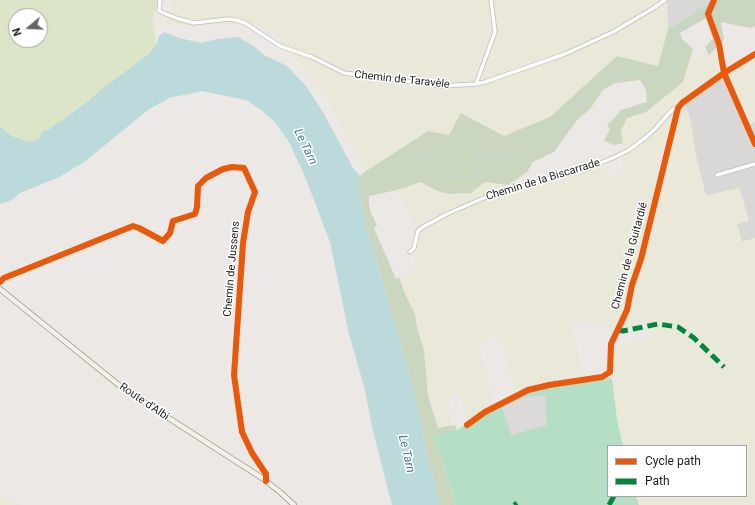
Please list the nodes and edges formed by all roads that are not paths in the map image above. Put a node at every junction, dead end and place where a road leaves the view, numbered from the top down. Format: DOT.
graph roads {
  1 [pos="160,0"];
  2 [pos="491,0"];
  3 [pos="665,0"];
  4 [pos="711,2"];
  5 [pos="755,54"];
  6 [pos="724,73"];
  7 [pos="476,84"];
  8 [pos="680,105"];
  9 [pos="755,142"];
  10 [pos="755,164"];
  11 [pos="717,175"];
  12 [pos="410,252"];
  13 [pos="0,282"];
  14 [pos="0,289"];
  15 [pos="467,425"];
  16 [pos="266,481"];
  17 [pos="294,505"];
  1 -- 7 [label="street, Chemin de Taravèle"];
  2 -- 7 [label="street"];
  3 -- 7 [label="street, Chemin de Taravèle"];
  4 -- 6 [label="street"];
  5 -- 6 [label="street"];
  6 -- 8 [label="street"];
  6 -- 9 [label="street"];
  8 -- 12 [label="street, Chemin de la Biscarrade"];
  8 -- 15 [label="street, Chemin de la Guitardié"];
  10 -- 11 [label="street"];
  13 -- 16 [label="street, Chemin de Jussens"];
  14 -- 16 [label="street, Route d'Albi"];
  16 -- 17 [label="street, Route d'Albi"];
}
